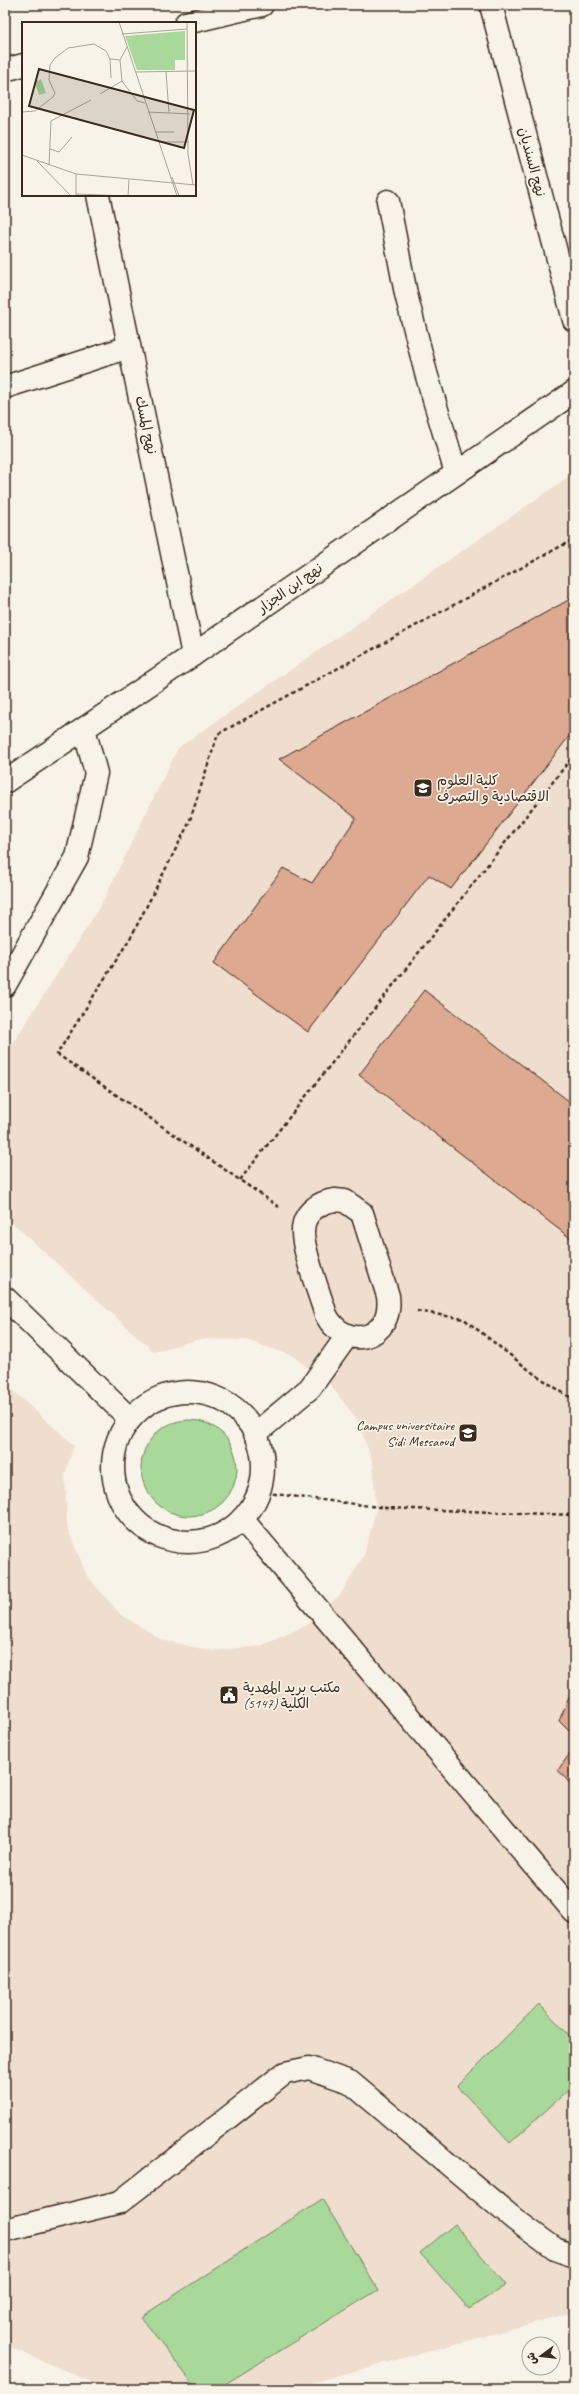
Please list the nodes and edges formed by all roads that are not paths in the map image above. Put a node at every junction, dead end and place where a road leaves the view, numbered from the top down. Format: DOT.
graph roads {
  1 [pos="262,5"];
  2 [pos="491,5"];
  3 [pos="190,22"];
  4 [pos="22,65"];
  5 [pos="5,70"];
  6 [pos="98,196"];
  7 [pos="388,201"];
  8 [pos="574,320"];
  9 [pos="129,347"];
  10 [pos="5,387"];
  11 [pos="574,392"];
  12 [pos="456,473"];
  13 [pos="193,655"];
  14 [pos="84,729"];
  15 [pos="5,782"];
  16 [pos="5,985"];
  17 [pos="5,1298"];
  18 [pos="347,1336"];
  19 [pos="130,1418"];
  20 [pos="255,1434"];
  21 [pos="242,1519"];
  22 [pos="574,1912"];
  23 [pos="5,2230"];
  24 [pos="574,2256"];
  1 -- 3 [label="street"];
  2 -- 8 [label="street, نهج السنديان"];
  4 -- 5 [label="street"];
  6 -- 9 [label="street, نهج المسك"];
  7 -- 12 [label="street"];
  9 -- 10 [label="street"];
  9 -- 13 [label="street, نهج المسك"];
  11 -- 12 [label="street, نهج ابن الجزار"];
  12 -- 13 [label="street, نهج ابن الجزار"];
  13 -- 14 [label="street, نهج ابن الجزار"];
  14 -- 15 [label="street, نهج ابن الجزار"];
  14 -- 16 [label="street"];
  17 -- 19 [label="street"];
  18 -- 18 [label="street"];
  18 -- 20 [label="street"];
  19 -- 20 [label="street"];
  19 -- 21 [label="street"];
  20 -- 21 [label="street"];
  21 -- 22 [label="street"];
  23 -- 24 [label="street"];
}
